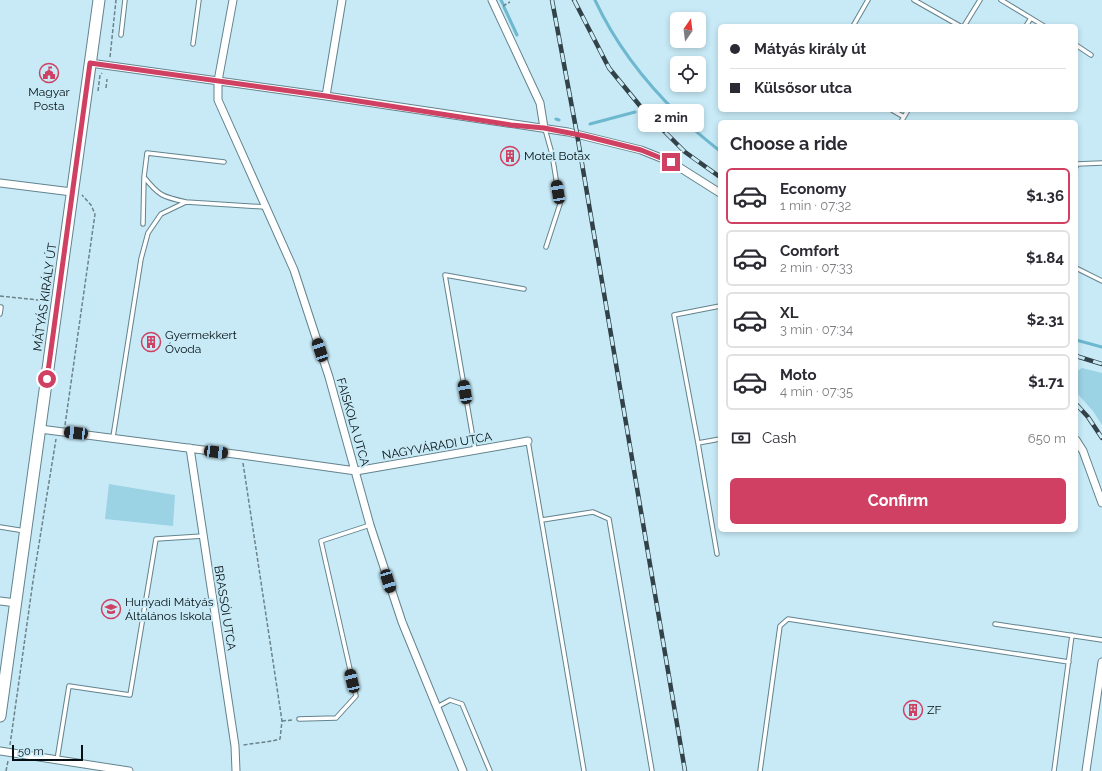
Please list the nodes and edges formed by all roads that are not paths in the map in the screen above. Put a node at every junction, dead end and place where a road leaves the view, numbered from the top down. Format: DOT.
graph roads {
  1 [pos="98,0"];
  2 [pos="125,0"];
  3 [pos="199,0"];
  4 [pos="233,0"];
  5 [pos="342,0"];
  6 [pos="492,0"];
  7 [pos="868,0"];
  8 [pos="914,0"];
  9 [pos="980,0"];
  10 [pos="1001,0"];
  11 [pos="1031,18"];
  12 [pos="854,24"];
  13 [pos="956,24"];
  14 [pos="965,24"];
  15 [pos="1027,24"];
  16 [pos="1041,24"];
  17 [pos="121,35"];
  18 [pos="193,44"];
  19 [pos="1078,46"];
  20 [pos="1091,55"];
  21 [pos="90,63"];
  22 [pos="218,82"];
  23 [pos="326,96"];
  24 [pos="895,112"];
  25 [pos="907,112"];
  26 [pos="904,117"];
  27 [pos="902,120"];
  28 [pos="544,128"];
  29 [pos="224,162"];
  30 [pos="1102,163"];
  31 [pos="1078,164"];
  32 [pos="144,177"];
  33 [pos="0,183"];
  34 [pos="718,191"];
  35 [pos="77,193"];
  36 [pos="186,202"];
  37 [pos="266,208"];
  38 [pos="143,224"];
  39 [pos="546,248"];
  40 [pos="1078,269"];
  41 [pos="1102,281"];
  42 [pos="524,289"];
  43 [pos="718,306"];
  44 [pos="0,307"];
  45 [pos="0,314"];
  46 [pos="40,429"];
  47 [pos="113,438"];
  48 [pos="718,439"];
  49 [pos="528,441"];
  50 [pos="698,443"];
  51 [pos="1078,443"];
  52 [pos="190,448"];
  53 [pos="475,450"];
  54 [pos="356,471"];
  55 [pos="1102,503"];
  56 [pos="542,520"];
  57 [pos="370,525"];
  58 [pos="0,527"];
  59 [pos="26,531"];
  60 [pos="203,536"];
  61 [pos="717,554"];
  62 [pos="0,601"];
  63 [pos="16,603"];
  64 [pos="995,624"];
  65 [pos="1072,635"];
  66 [pos="1102,640"];
  67 [pos="1069,662"];
  68 [pos="1102,662"];
  69 [pos="1101,682"];
  70 [pos="438,707"];
  71 [pos="1094,710"];
  72 [pos="1102,711"];
  73 [pos="0,716"];
  74 [pos="299,719"];
  75 [pos="0,751"];
  76 [pos="57,760"];
  77 [pos="118,770"];
  78 [pos="129,771"];
  79 [pos="236,771"];
  80 [pos="463,771"];
  81 [pos="490,771"];
  82 [pos="584,771"];
  83 [pos="652,771"];
  84 [pos="760,771"];
  85 [pos="1054,771"];
  86 [pos="1086,771"];
  1 -- 21 [label="main road, MÁTYÁS KIRÁLY ÚT"];
  2 -- 17 [label="lane"];
  3 -- 18 [label="lane"];
  4 -- 22 [label="street, FAISKOLA UTCA"];
  5 -- 23 [label="street"];
  6 -- 28 [label="street"];
  7 -- 12 [label="lane"];
  8 -- 13 [label="lane"];
  9 -- 14 [label="lane"];
  10 -- 11 [label="lane"];
  11 -- 15 [label="lane"];
  11 -- 16 [label="lane"];
  19 -- 20 [label="lane"];
  21 -- 22 [label="street"];
  21 -- 35 [label="main road, MÁTYÁS KIRÁLY ÚT"];
  22 -- 23 [label="street"];
  22 -- 37 [label="street, FAISKOLA UTCA"];
  23 -- 28 [label="street"];
  24 -- 26 [label="lane"];
  25 -- 26 [label="lane"];
  26 -- 27 [label="lane"];
  28 -- 34 [label="street"];
  28 -- 39 [label="lane"];
  29 -- 32 [label="lane"];
  30 -- 31 [label="lane"];
  32 -- 36 [label="lane"];
  32 -- 38 [label="lane"];
  33 -- 35 [label="street"];
  35 -- 46 [label="main road, MÁTYÁS KIRÁLY ÚT"];
  36 -- 37 [label="lane"];
  36 -- 47 [label="lane"];
  37 -- 54 [label="street, FAISKOLA UTCA"];
  40 -- 41 [label="lane"];
  42 -- 53 [label="lane"];
  43 -- 50 [label="lane"];
  44 -- 45 [label="lane"];
  46 -- 47 [label="street, NAGYVÁRADI UTCA"];
  46 -- 59 [label="main road, MÁTYÁS KIRÁLY ÚT"];
  47 -- 52 [label="street, NAGYVÁRADI UTCA"];
  48 -- 50 [label="lane"];
  49 -- 53 [label="street, NAGYVÁRADI UTCA"];
  49 -- 56 [label="lane"];
  50 -- 61 [label="lane"];
  51 -- 55 [label="street"];
  52 -- 54 [label="street, NAGYVÁRADI UTCA"];
  52 -- 60 [label="street, BRASSÓI UTCA"];
  53 -- 54 [label="street, NAGYVÁRADI UTCA"];
  54 -- 57 [label="street, FAISKOLA UTCA"];
  56 -- 82 [label="lane"];
  56 -- 83 [label="lane"];
  57 -- 70 [label="street, FAISKOLA UTCA"];
  57 -- 74 [label="lane"];
  58 -- 59 [label="lane"];
  59 -- 63 [label="main road, MÁTYÁS KIRÁLY ÚT"];
  60 -- 76 [label="lane"];
  60 -- 79 [label="street, BRASSÓI UTCA"];
  62 -- 63 [label="street"];
  63 -- 73 [label="main road, MÁTYÁS KIRÁLY ÚT"];
  64 -- 65 [label="lane"];
  65 -- 66 [label="lane"];
  65 -- 67 [label="lane"];
  67 -- 84 [label="lane"];
  67 -- 85 [label="lane"];
  68 -- 69 [label="street"];
  69 -- 71 [label="street"];
  70 -- 80 [label="street, FAISKOLA UTCA"];
  70 -- 81 [label="lane"];
  71 -- 72 [label="lane"];
  71 -- 86 [label="street"];
  75 -- 76 [label="street"];
  76 -- 77 [label="street"];
  77 -- 78 [label="street"];
}
